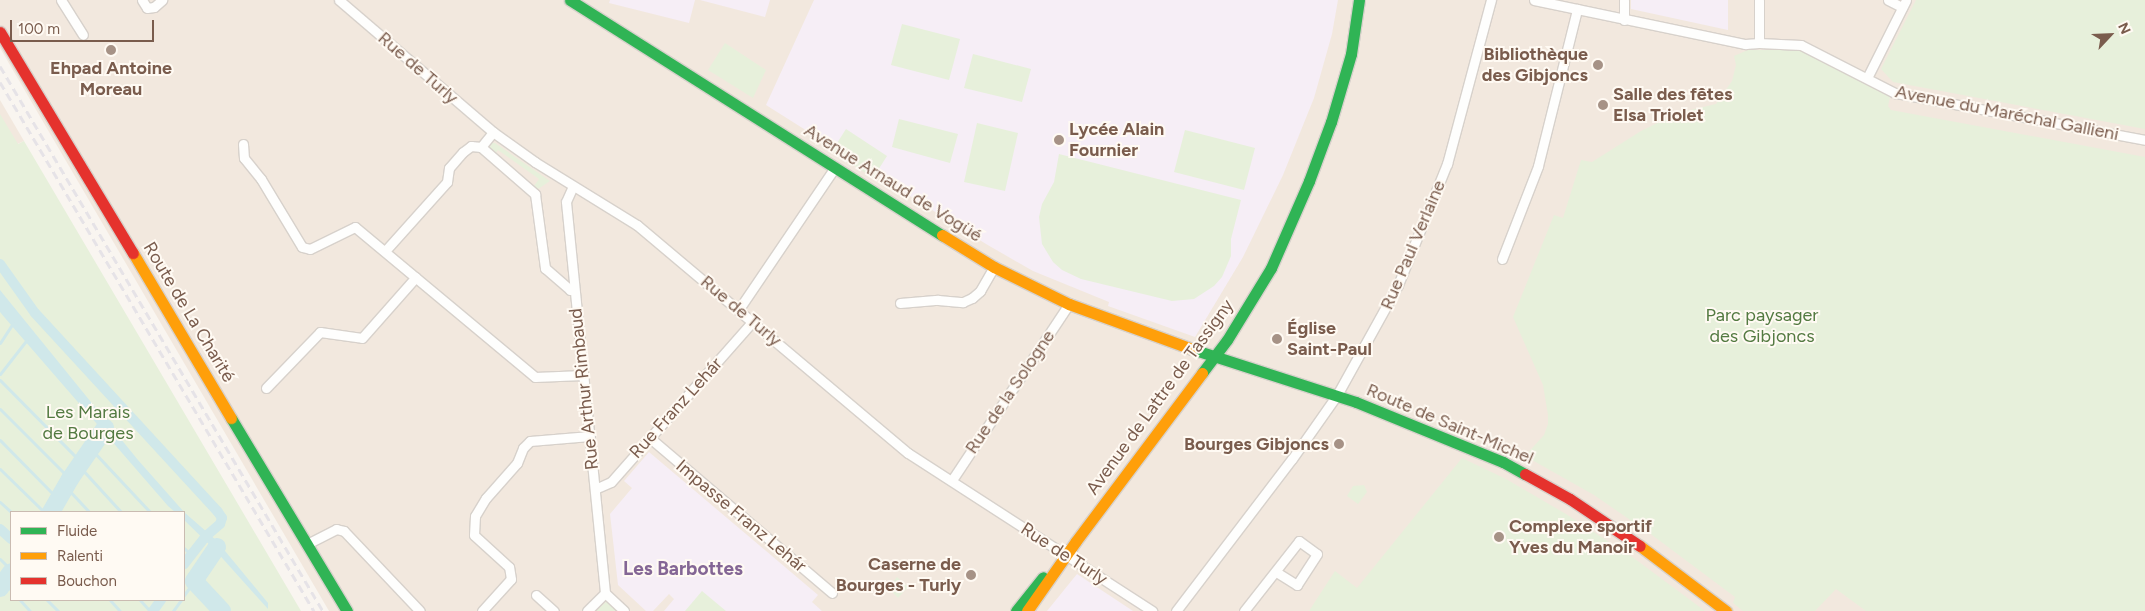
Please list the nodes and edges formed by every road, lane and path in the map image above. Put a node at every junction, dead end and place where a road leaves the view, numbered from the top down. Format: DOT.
graph roads {
  1 [pos="61,0"];
  2 [pos="162,0"];
  3 [pos="339,0"];
  4 [pos="1359,0"];
  5 [pos="1491,0"];
  6 [pos="1534,0"];
  7 [pos="1624,0"];
  8 [pos="1759,0"];
  9 [pos="1888,0"];
  10 [pos="576,2"];
  11 [pos="144,4"];
  12 [pos="1904,4"];
  13 [pos="1577,9"];
  14 [pos="1624,20"];
  15 [pos="0,32"];
  16 [pos="83,36"];
  17 [pos="1759,43"];
  18 [pos="1867,78"];
  19 [pos="493,132"];
  20 [pos="2145,140"];
  21 [pos="243,144"];
  22 [pos="481,147"];
  23 [pos="835,167"];
  24 [pos="573,186"];
  25 [pos="385,251"];
  26 [pos="1502,259"];
  27 [pos="994,267"];
  28 [pos="416,277"];
  29 [pos="574,290"];
  30 [pos="900,303"];
  31 [pos="1069,304"];
  32 [pos="739,309"];
  33 [pos="753,321"];
  34 [pos="1216,356"];
  35 [pos="583,375"];
  36 [pos="266,388"];
  37 [pos="1337,395"];
  38 [pos="590,436"];
  39 [pos="650,438"];
  40 [pos="952,480"];
  41 [pos="595,489"];
  42 [pos="307,544"];
  43 [pos="1066,555"];
  44 [pos="1276,572"];
  45 [pos="605,593"];
  46 [pos="832,593"];
  47 [pos="536,595"];
  48 [pos="347,611"];
  49 [pos="420,611"];
  50 [pos="482,611"];
  51 [pos="554,611"];
  52 [pos="588,611"];
  53 [pos="624,611"];
  54 [pos="1016,611"];
  55 [pos="1027,611"];
  56 [pos="1152,611"];
  57 [pos="1176,611"];
  58 [pos="1244,611"];
  59 [pos="1726,611"];
  1 -- 16 [label="street"];
  2 -- 11 [label="street"];
  3 -- 19 [label="street, Rue de Turly"];
  4 -- 34 [label="main road, Avenue de Lattre de Tassigny"];
  5 -- 37 [label="street, Rue Paul Verlaine"];
  6 -- 13 [label="street, Avenue du Maréchal Gallieni"];
  7 -- 14 [label="street"];
  8 -- 17 [label="street"];
  9 -- 12 [label="street"];
  10 -- 23 [label="main road, Avenue Arnaud de Vogüé"];
  12 -- 18 [label="street"];
  13 -- 14 [label="street, Avenue du Maréchal Gallieni"];
  13 -- 26 [label="street"];
  14 -- 17 [label="street, Avenue du Maréchal Gallieni"];
  15 -- 42 [label="main road, Route de La Charité"];
  17 -- 18 [label="street, Avenue du Maréchal Gallieni"];
  18 -- 20 [label="street, Avenue du Maréchal Gallieni"];
  19 -- 22 [label="street"];
  19 -- 24 [label="street, Rue de Turly"];
  21 -- 25 [label="street"];
  22 -- 25 [label="street"];
  22 -- 29 [label="street"];
  23 -- 27 [label="main road, Avenue Arnaud de Vogüé"];
  23 -- 32 [label="street"];
  24 -- 29 [label="street, Rue Arthur Rimbaud"];
  24 -- 32 [label="street, Rue de Turly"];
  25 -- 28 [label="street"];
  27 -- 30 [label="street"];
  27 -- 31 [label="main road, Avenue Arnaud de Vogüé"];
  28 -- 35 [label="street"];
  28 -- 36 [label="street"];
  29 -- 35 [label="street, Rue Arthur Rimbaud"];
  31 -- 34 [label="main road, Avenue Arnaud de Vogüé"];
  31 -- 40 [label="street, Rue de la Sologne"];
  32 -- 33 [label="street, Rue de Turly"];
  33 -- 39 [label="street, Rue Franz Lehár"];
  33 -- 40 [label="street, Rue de Turly"];
  34 -- 37 [label="main road, Route de Saint-Michel"];
  34 -- 43 [label="main road, Avenue de Lattre de Tassigny"];
  35 -- 38 [label="street, Rue Arthur Rimbaud"];
  37 -- 57 [label="street, Rue Paul Verlaine"];
  37 -- 59 [label="main road, Route de Saint-Michel"];
  38 -- 41 [label="street, Rue Arthur Rimbaud"];
  38 -- 50 [label="street"];
  39 -- 41 [label="street, Rue Franz Lehár"];
  39 -- 46 [label="street, Impasse Franz Lehár"];
  40 -- 43 [label="street, Rue de Turly"];
  41 -- 45 [label="street, Rue Arthur Rimbaud"];
  42 -- 48 [label="main road, Route de La Charité"];
  42 -- 49 [label="street"];
  43 -- 54 [label="main road, Avenue de Lattre de Tassigny"];
  43 -- 55 [label="main road, Avenue de Lattre de Tassigny"];
  43 -- 56 [label="street, Rue de Turly"];
  44 -- 44 [label="street"];
  44 -- 58 [label="street"];
  45 -- 52 [label="street"];
  45 -- 53 [label="street"];
  47 -- 51 [label="street"];
}
